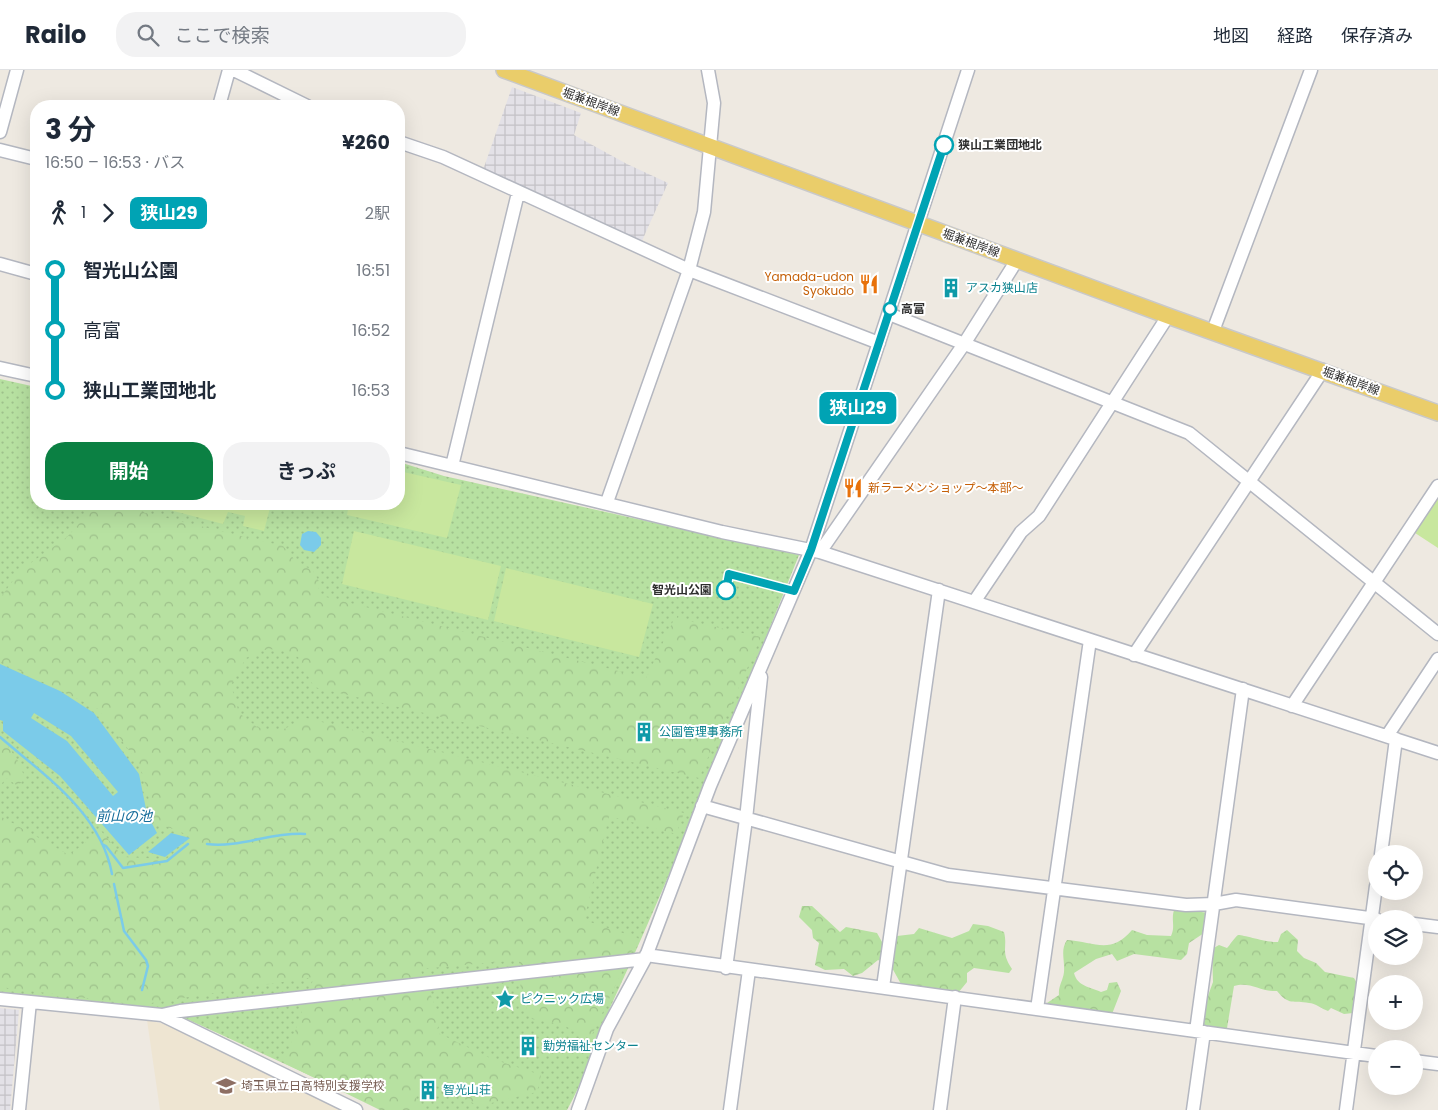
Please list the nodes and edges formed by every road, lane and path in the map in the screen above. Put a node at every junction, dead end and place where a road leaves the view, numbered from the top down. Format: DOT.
graph roads {
  1 [pos="17,70"];
  2 [pos="230,70"];
  3 [pos="234,70"];
  4 [pos="504,70"];
  5 [pos="708,70"];
  6 [pos="968,70"];
  7 [pos="1311,70"];
  8 [pos="221,100"];
  9 [pos="295,100"];
  10 [pos="0,132"];
  11 [pos="405,144"];
  12 [pos="710,146"];
  13 [pos="0,150"];
  14 [pos="30,158"];
  15 [pos="518,193"];
  16 [pos="918,223"];
  17 [pos="1017,260"];
  18 [pos="0,264"];
  19 [pos="689,270"];
  20 [pos="30,272"];
  21 [pos="889,314"];
  22 [pos="1168,316"];
  23 [pos="1213,331"];
  24 [pos="879,343"];
  25 [pos="964,344"];
  26 [pos="0,368"];
  27 [pos="1323,370"];
  28 [pos="30,375"];
  29 [pos="1114,402"];
  30 [pos="1438,413"];
  31 [pos="405,454"];
  32 [pos="452,466"];
  33 [pos="1250,481"];
  34 [pos="1438,486"];
  35 [pos="607,502"];
  36 [pos="816,551"];
  37 [pos="1374,584"];
  38 [pos="939,590"];
  39 [pos="974,602"];
  40 [pos="1438,634"];
  41 [pos="1090,640"];
  42 [pos="1134,655"];
  43 [pos="1438,659"];
  44 [pos="763,664"];
  45 [pos="1243,690"];
  46 [pos="1292,706"];
  47 [pos="1392,738"];
  48 [pos="1438,753"];
  49 [pos="702,806"];
  50 [pos="746,819"];
  51 [pos="1381,845"];
  52 [pos="900,860"];
  53 [pos="1056,889"];
  54 [pos="1214,904"];
  55 [pos="1368,918"];
  56 [pos="1423,925"];
  57 [pos="1438,927"];
  58 [pos="646,957"];
  59 [pos="1368,959"];
  60 [pos="726,968"];
  61 [pos="749,970"];
  62 [pos="883,987"];
  63 [pos="955,997"];
  64 [pos="0,999"];
  65 [pos="30,1002"];
  66 [pos="1038,1009"];
  67 [pos="162,1015"];
  68 [pos="1200,1032"];
  69 [pos="1354,1053"];
  70 [pos="1368,1055"];
  71 [pos="1423,1062"];
  72 [pos="1438,1064"];
  73 [pos="19,1110"];
  74 [pos="356,1110"];
  75 [pos="578,1110"];
  76 [pos="730,1110"];
  77 [pos="940,1110"];
  78 [pos="1193,1110"];
  79 [pos="1346,1110"];
  1 -- 10 [label="street"];
  2 -- 8 [label="street"];
  3 -- 9 [label="street"];
  4 -- 12 [label="main road, 堀兼根岸線"];
  5 -- 12 [label="street"];
  6 -- 16 [label="street"];
  7 -- 23 [label="street"];
  11 -- 15 [label="street"];
  12 -- 16 [label="main road, 堀兼根岸線"];
  12 -- 19 [label="street"];
  13 -- 14 [label="street"];
  15 -- 19 [label="street"];
  15 -- 32 [label="street"];
  16 -- 17 [label="main road, 堀兼根岸線"];
  16 -- 21 [label="street"];
  17 -- 22 [label="main road, 堀兼根岸線"];
  17 -- 25 [label="street"];
  18 -- 20 [label="street"];
  19 -- 24 [label="street"];
  19 -- 35 [label="street"];
  21 -- 24 [label="street"];
  21 -- 25 [label="street"];
  22 -- 23 [label="main road, 堀兼根岸線"];
  22 -- 29 [label="street"];
  23 -- 27 [label="main road, 堀兼根岸線"];
  24 -- 36 [label="street"];
  25 -- 29 [label="street"];
  25 -- 36 [label="street"];
  26 -- 28 [label="street"];
  27 -- 30 [label="main road, 堀兼根岸線"];
  27 -- 33 [label="street"];
  29 -- 33 [label="street"];
  29 -- 39 [label="street"];
  31 -- 32 [label="street"];
  32 -- 35 [label="street"];
  33 -- 37 [label="street"];
  33 -- 42 [label="street"];
  34 -- 37 [label="street"];
  35 -- 36 [label="street"];
  36 -- 38 [label="street"];
  36 -- 44 [label="street"];
  37 -- 40 [label="street"];
  37 -- 46 [label="street"];
  38 -- 39 [label="street"];
  38 -- 52 [label="street"];
  39 -- 41 [label="street"];
  41 -- 42 [label="street"];
  41 -- 53 [label="street"];
  42 -- 45 [label="street"];
  43 -- 47 [label="street"];
  44 -- 49 [label="street"];
  44 -- 50 [label="street"];
  45 -- 46 [label="street"];
  45 -- 54 [label="street"];
  46 -- 47 [label="street"];
  47 -- 48 [label="street"];
  47 -- 51 [label="street"];
  49 -- 50 [label="street"];
  49 -- 58 [label="street"];
  50 -- 52 [label="street"];
  50 -- 60 [label="street"];
  52 -- 53 [label="street"];
  52 -- 62 [label="street"];
  53 -- 54 [label="street"];
  53 -- 66 [label="street"];
  54 -- 55 [label="street"];
  54 -- 68 [label="street"];
  56 -- 57 [label="street"];
  58 -- 60 [label="street"];
  58 -- 67 [label="street"];
  58 -- 75 [label="street"];
  59 -- 69 [label="street"];
  60 -- 61 [label="street"];
  61 -- 62 [label="street"];
  61 -- 76 [label="street"];
  62 -- 63 [label="street"];
  63 -- 66 [label="street"];
  63 -- 77 [label="street"];
  64 -- 65 [label="street"];
  65 -- 67 [label="street"];
  65 -- 73 [label="street"];
  66 -- 68 [label="street"];
  67 -- 74 [label="street"];
  68 -- 69 [label="street"];
  68 -- 78 [label="street"];
  69 -- 70 [label="street"];
  69 -- 79 [label="street"];
  71 -- 72 [label="street"];
}
